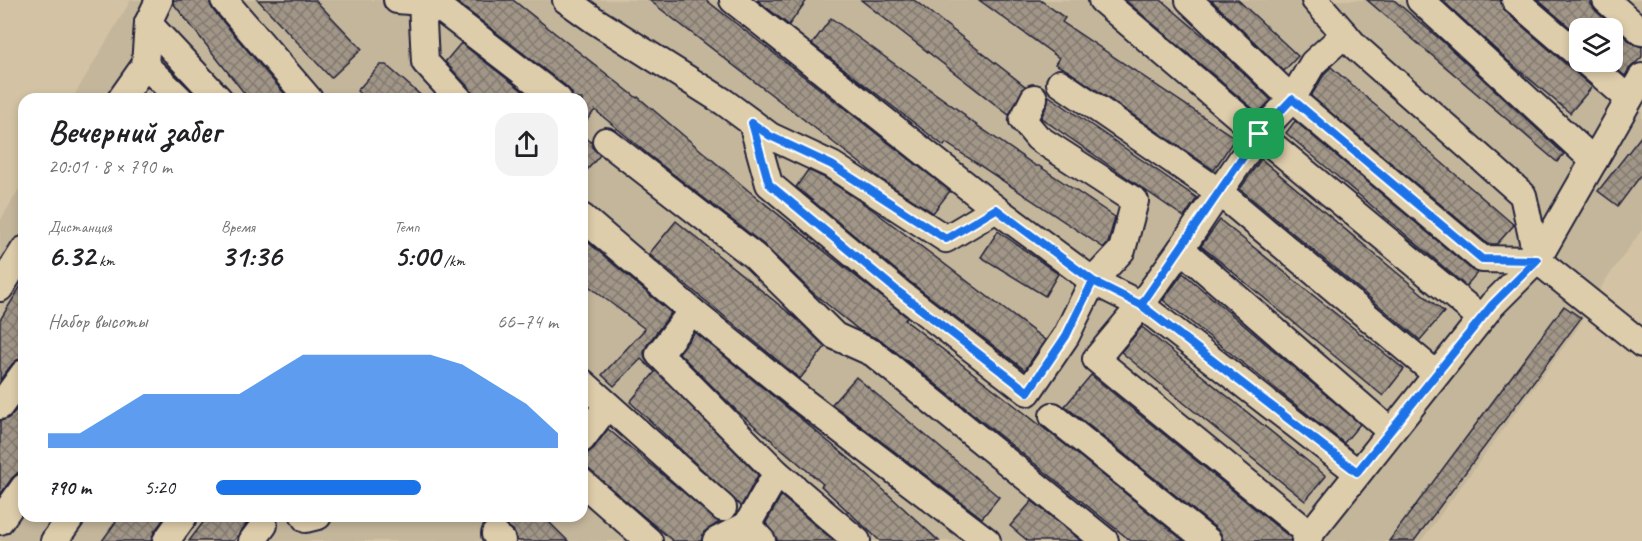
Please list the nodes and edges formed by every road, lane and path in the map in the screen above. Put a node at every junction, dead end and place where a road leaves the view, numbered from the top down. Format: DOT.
graph roads {
  1 [pos="159,0"];
  2 [pos="224,0"];
  3 [pos="397,0"];
  4 [pos="566,0"];
  5 [pos="733,0"];
  6 [pos="1102,0"];
  7 [pos="1189,0"];
  8 [pos="1315,0"];
  9 [pos="1420,0"];
  10 [pos="1515,0"];
  11 [pos="1606,0"];
  12 [pos="422,2"];
  13 [pos="148,23"];
  14 [pos="1642,32"];
  15 [pos="1345,34"];
  16 [pos="1569,47"];
  17 [pos="145,65"];
  18 [pos="1598,72"];
  19 [pos="1642,77"];
  20 [pos="1060,84"];
  21 [pos="125,93"];
  22 [pos="174,93"];
  23 [pos="213,93"];
  24 [pos="304,93"];
  25 [pos="453,93"];
  26 [pos="550,93"];
  27 [pos="1034,98"];
  28 [pos="1292,99"];
  29 [pos="1629,99"];
  30 [pos="752,123"];
  31 [pos="1259,134"];
  32 [pos="606,141"];
  33 [pos="1594,162"];
  34 [pos="1219,192"];
  35 [pos="996,209"];
  36 [pos="588,222"];
  37 [pos="1181,249"];
  38 [pos="18,260"];
  39 [pos="1537,260"];
  40 [pos="1093,281"];
  41 [pos="0,288"];
  42 [pos="1141,305"];
  43 [pos="693,311"];
  44 [pos="1481,318"];
  45 [pos="1642,344"];
  46 [pos="1436,374"];
  47 [pos="18,381"];
  48 [pos="588,388"];
  49 [pos="0,406"];
  50 [pos="607,406"];
  51 [pos="1053,416"];
  52 [pos="588,431"];
  53 [pos="1390,431"];
  54 [pos="1357,472"];
  55 [pos="777,473"];
  56 [pos="588,487"];
  57 [pos="18,496"];
  58 [pos="723,508"];
  59 [pos="0,521"];
  60 [pos="68,522"];
  61 [pos="180,522"];
  62 [pos="755,533"];
  63 [pos="1307,537"];
  64 [pos="54,541"];
  65 [pos="166,541"];
  66 [pos="649,541"];
  67 [pos="716,541"];
  68 [pos="857,541"];
  69 [pos="987,541"];
  70 [pos="1105,541"];
  71 [pos="1208,541"];
  1 -- 13 [label="lane"];
  2 -- 24 [label="lane"];
  3 -- 12 [label="lane"];
  4 -- 30 [label="lane"];
  5 -- 35 [label="lane"];
  6 -- 31 [label="lane"];
  7 -- 28 [label="lane"];
  8 -- 15 [label="lane"];
  9 -- 33 [label="lane"];
  10 -- 16 [label="lane"];
  11 -- 14 [label="lane"];
  12 -- 25 [label="lane"];
  12 -- 26 [label="lane"];
  13 -- 17 [label="lane"];
  13 -- 23 [label="lane"];
  15 -- 28 [label="lane"];
  15 -- 39 [label="lane"];
  17 -- 21 [label="lane"];
  17 -- 22 [label="lane"];
  18 -- 29 [label="lane"];
  19 -- 29 [label="lane"];
  20 -- 34 [label="lane"];
  27 -- 40 [label="lane"];
  28 -- 31 [label="lane"];
  28 -- 39 [label="lane"];
  29 -- 33 [label="lane"];
  30 -- 35 [label="lane"];
  30 -- 40 [label="lane"];
  31 -- 34 [label="lane"];
  31 -- 44 [label="lane"];
  32 -- 70 [label="lane"];
  33 -- 39 [label="lane"];
  34 -- 37 [label="lane"];
  34 -- 46 [label="lane"];
  35 -- 40 [label="lane"];
  36 -- 43 [label="lane"];
  37 -- 42 [label="lane"];
  37 -- 53 [label="lane"];
  38 -- 41 [label="lane"];
  39 -- 44 [label="lane"];
  39 -- 45 [label="lane"];
  40 -- 42 [label="lane"];
  42 -- 54 [label="lane"];
  42 -- 63 [label="lane"];
  43 -- 55 [label="lane"];
  43 -- 69 [label="lane"];
  44 -- 46 [label="lane"];
  46 -- 53 [label="lane"];
  47 -- 49 [label="lane"];
  48 -- 50 [label="lane"];
  50 -- 52 [label="lane"];
  50 -- 58 [label="lane"];
  51 -- 71 [label="lane"];
  53 -- 54 [label="lane"];
  54 -- 63 [label="lane"];
  55 -- 62 [label="lane"];
  55 -- 68 [label="lane"];
  56 -- 66 [label="lane"];
  57 -- 59 [label="lane"];
  60 -- 64 [label="lane"];
  61 -- 65 [label="lane"];
  62 -- 67 [label="lane"];
}
